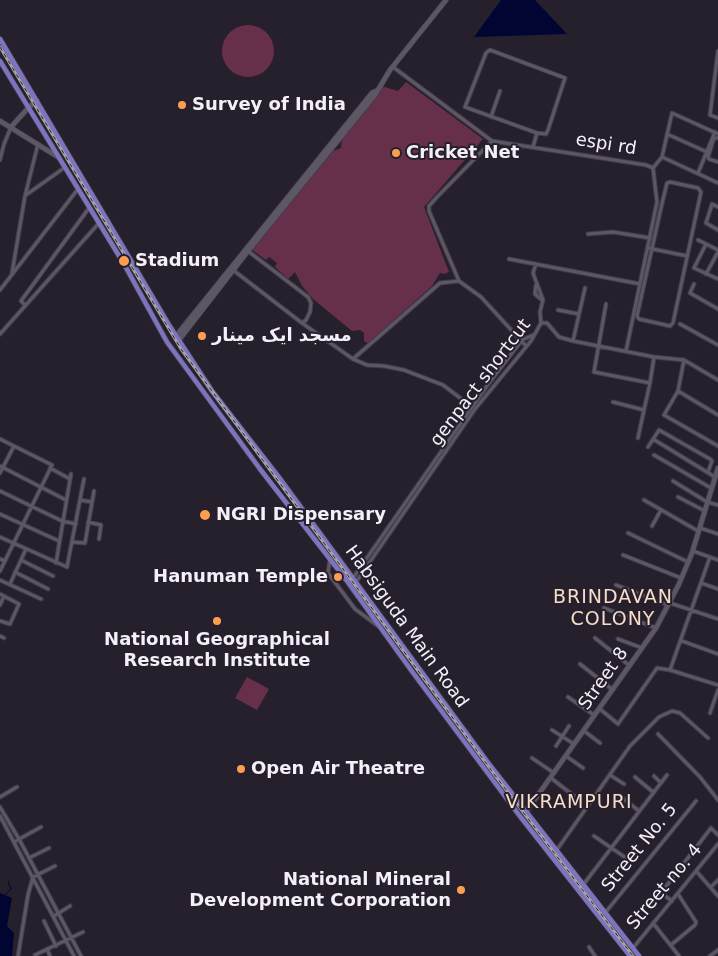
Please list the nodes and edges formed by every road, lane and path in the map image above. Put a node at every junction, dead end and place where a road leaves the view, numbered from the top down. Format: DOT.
graph roads {
  1 [pos="446,0"];
  2 [pos="0,38"];
  3 [pos="718,50"];
  4 [pos="0,61"];
  5 [pos="393,67"];
  6 [pos="377,90"];
  7 [pos="500,92"];
  8 [pos="37,101"];
  9 [pos="29,107"];
  10 [pos="492,117"];
  11 [pos="718,118"];
  12 [pos="0,121"];
  13 [pos="12,127"];
  14 [pos="537,133"];
  15 [pos="717,133"];
  16 [pos="667,134"];
  17 [pos="718,138"];
  18 [pos="492,141"];
  19 [pos="38,144"];
  20 [pos="533,147"];
  21 [pos="707,152"];
  22 [pos="58,157"];
  23 [pos="662,157"];
  24 [pos="706,157"];
  25 [pos="0,160"];
  26 [pos="718,162"];
  27 [pos="64,168"];
  28 [pos="653,168"];
  29 [pos="698,173"];
  30 [pos="718,183"];
  31 [pos="79,189"];
  32 [pos="25,196"];
  33 [pos="90,207"];
  34 [pos="658,207"];
  35 [pos="718,207"];
  36 [pos="99,223"];
  37 [pos="653,224"];
  38 [pos="658,225"];
  39 [pos="718,230"];
  40 [pos="588,234"];
  41 [pos="650,238"];
  42 [pos="698,240"];
  43 [pos="706,244"];
  44 [pos="648,248"];
  45 [pos="652,249"];
  46 [pos="248,251"];
  47 [pos="718,251"];
  48 [pos="688,256"];
  49 [pos="509,259"];
  50 [pos="536,264"];
  51 [pos="233,270"];
  52 [pos="12,273"];
  53 [pos="644,273"];
  54 [pos="706,274"];
  55 [pos="643,278"];
  56 [pos="718,279"];
  57 [pos="459,281"];
  58 [pos="640,284"];
  59 [pos="694,284"];
  60 [pos="585,288"];
  61 [pos="0,290"];
  62 [pos="606,304"];
  63 [pos="25,305"];
  64 [pos="717,307"];
  65 [pos="558,310"];
  66 [pos="579,314"];
  67 [pos="542,323"];
  68 [pos="302,324"];
  69 [pos="680,324"];
  70 [pos="0,334"];
  71 [pos="534,334"];
  72 [pos="178,338"];
  73 [pos="522,340"];
  74 [pos="573,341"];
  75 [pos="598,345"];
  76 [pos="718,345"];
  77 [pos="526,346"];
  78 [pos="626,351"];
  79 [pos="654,357"];
  80 [pos="353,359"];
  81 [pos="684,360"];
  82 [pos="718,380"];
  83 [pos="650,383"];
  84 [pos="678,391"];
  85 [pos="214,394"];
  86 [pos="208,398"];
  87 [pos="612,402"];
  88 [pos="472,407"];
  89 [pos="644,410"];
  90 [pos="718,415"];
  91 [pos="457,432"];
  92 [pos="638,438"];
  93 [pos="0,439"];
  94 [pos="653,439"];
  95 [pos="14,446"];
  96 [pos="718,446"];
  97 [pos="648,447"];
  98 [pos="654,455"];
  99 [pos="1,467"];
  100 [pos="50,468"];
  101 [pos="718,468"];
  102 [pos="708,472"];
  103 [pos="0,474"];
  104 [pos="71,474"];
  105 [pos="715,476"];
  106 [pos="70,479"];
  107 [pos="84,479"];
  108 [pos="673,481"];
  109 [pos="41,487"];
  110 [pos="711,488"];
  111 [pos="0,491"];
  112 [pos="94,491"];
  113 [pos="678,497"];
  114 [pos="66,500"];
  115 [pos="80,500"];
  116 [pos="644,500"];
  117 [pos="92,502"];
  118 [pos="707,502"];
  119 [pos="718,505"];
  120 [pos="32,506"];
  121 [pos="662,510"];
  122 [pos="705,511"];
  123 [pos="0,514"];
  124 [pos="62,521"];
  125 [pos="88,522"];
  126 [pos="76,524"];
  127 [pos="23,525"];
  128 [pos="652,526"];
  129 [pos="699,530"];
  130 [pos="628,533"];
  131 [pos="718,534"];
  132 [pos="0,537"];
  133 [pos="99,539"];
  134 [pos="59,541"];
  135 [pos="72,542"];
  136 [pos="14,544"];
  137 [pos="26,549"];
  138 [pos="692,551"];
  139 [pos="623,555"];
  140 [pos="710,558"];
  141 [pos="0,559"];
  142 [pos="330,559"];
  143 [pos="21,560"];
  144 [pos="718,560"];
  145 [pos="5,561"];
  146 [pos="688,562"];
  147 [pos="56,563"];
  148 [pos="0,571"];
  149 [pos="16,572"];
  150 [pos="53,576"];
  151 [pos="682,578"];
  152 [pos="0,580"];
  153 [pos="355,580"];
  154 [pos="701,583"];
  155 [pos="10,584"];
  156 [pos="616,585"];
  157 [pos="718,588"];
  158 [pos="48,589"];
  159 [pos="0,594"];
  160 [pos="4,596"];
  161 [pos="41,599"];
  162 [pos="669,604"];
  163 [pos="0,605"];
  164 [pos="604,608"];
  165 [pos="692,610"];
  166 [pos="718,619"];
  167 [pos="0,621"];
  168 [pos="380,628"];
  169 [pos="656,628"];
  170 [pos="595,638"];
  171 [pos="618,639"];
  172 [pos="682,641"];
  173 [pos="643,648"];
  174 [pos="718,654"];
  175 [pos="580,664"];
  176 [pos="418,666"];
  177 [pos="630,666"];
  178 [pos="410,670"];
  179 [pos="670,670"];
  180 [pos="718,685"];
  181 [pos="613,690"];
  182 [pos="718,690"];
  183 [pos="568,697"];
  184 [pos="600,709"];
  185 [pos="710,713"];
  186 [pos="595,716"];
  187 [pos="618,724"];
  188 [pos="568,726"];
  189 [pos="623,728"];
  190 [pos="552,730"];
  191 [pos="584,731"];
  192 [pos="658,734"];
  193 [pos="562,737"];
  194 [pos="708,738"];
  195 [pos="600,743"];
  196 [pos="574,745"];
  197 [pos="556,746"];
  198 [pos="566,756"];
  199 [pos="532,758"];
  200 [pos="583,768"];
  201 [pos="666,774"];
  202 [pos="552,775"];
  203 [pos="610,775"];
  204 [pos="654,776"];
  205 [pos="635,777"];
  206 [pos="660,782"];
  207 [pos="624,784"];
  208 [pos="17,786"];
  209 [pos="653,792"];
  210 [pos="619,795"];
  211 [pos="574,796"];
  212 [pos="0,797"];
  213 [pos="718,800"];
  214 [pos="696,801"];
  215 [pos="0,807"];
  216 [pos="639,811"];
  217 [pos="526,812"];
  218 [pos="0,816"];
  219 [pos="41,827"];
  220 [pos="718,835"];
  221 [pos="594,836"];
  222 [pos="19,839"];
  223 [pos="14,842"];
  224 [pos="718,844"];
  225 [pos="49,848"];
  226 [pos="611,848"];
  227 [pos="556,851"];
  228 [pos="29,858"];
  229 [pos="629,860"];
  230 [pos="55,866"];
  231 [pos="696,872"];
  232 [pos="38,875"];
  233 [pos="33,877"];
  234 [pos="718,880"];
  235 [pos="583,885"];
  236 [pos="711,887"];
  237 [pos="678,894"];
  238 [pos="718,896"];
  239 [pos="672,901"];
  240 [pos="70,906"];
  241 [pos="59,913"];
  242 [pos="605,913"];
  243 [pos="54,916"];
  244 [pos="44,921"];
  245 [pos="653,923"];
  246 [pos="83,932"];
  247 [pos="72,937"];
  248 [pos="66,940"];
  249 [pos="671,945"];
  250 [pos="56,946"];
  251 [pos="589,948"];
  252 [pos="633,948"];
  253 [pos="47,950"];
  254 [pos="718,950"];
  255 [pos="35,955"];
  256 [pos="18,956"];
  257 [pos="50,956"];
  258 [pos="74,956"];
  259 [pos="81,956"];
  260 [pos="595,956"];
  261 [pos="630,956"];
  262 [pos="639,956"];
  263 [pos="679,956"];
  264 [pos="710,956"];
  1 -- 5 [label="street"];
  2 -- 8 [label="main road, Habsiguda Main Road"];
  3 -- 11 [label="street"];
  4 -- 9 [label="main road, Habsiguda Main Road"];
  5 -- 6 [label="street"];
  5 -- 18 [label="street, espi rd"];
  6 -- 46 [label="street"];
  6 -- 72 [label="street"];
  7 -- 10 [label="street"];
  8 -- 9 [label="street"];
  8 -- 72 [label="main road, Habsiguda Main Road"];
  9 -- 13 [label="street"];
  9 -- 22 [label="main road, Habsiguda Main Road"];
  10 -- 14 [label="street"];
  10 -- 14 [label="street"];
  12 -- 13 [label="street"];
  13 -- 19 [label="street"];
  13 -- 25 [label="street"];
  14 -- 20 [label="street"];
  15 -- 16 [label="street"];
  15 -- 21 [label="street"];
  16 -- 21 [label="street"];
  16 -- 23 [label="street"];
  17 -- 24 [label="street"];
  18 -- 20 [label="street, espi rd"];
  18 -- 57 [label="street"];
  19 -- 22 [label="street"];
  19 -- 32 [label="street"];
  20 -- 28 [label="street, espi rd"];
  21 -- 24 [label="street"];
  22 -- 27 [label="main road, Habsiguda Main Road"];
  23 -- 28 [label="street"];
  23 -- 29 [label="street"];
  24 -- 26 [label="street"];
  24 -- 29 [label="street"];
  27 -- 31 [label="main road, Habsiguda Main Road"];
  27 -- 32 [label="street"];
  28 -- 34 [label="street, espi rd"];
  29 -- 30 [label="street"];
  31 -- 33 [label="main road, Habsiguda Main Road"];
  31 -- 52 [label="street"];
  32 -- 52 [label="street"];
  33 -- 36 [label="main road, Habsiguda Main Road"];
  33 -- 63 [label="street"];
  34 -- 37 [label="street, espi rd"];
  34 -- 38 [label="street"];
  34 -- 48 [label="street"];
  35 -- 39 [label="street"];
  36 -- 63 [label="street"];
  36 -- 86 [label="main road, Habsiguda Main Road"];
  37 -- 38 [label="street"];
  37 -- 41 [label="street, espi rd"];
  38 -- 45 [label="street"];
  40 -- 41 [label="street"];
  41 -- 44 [label="street, espi rd"];
  42 -- 43 [label="street"];
  43 -- 47 [label="street"];
  43 -- 54 [label="street"];
  44 -- 45 [label="street"];
  44 -- 53 [label="street, espi rd"];
  45 -- 48 [label="street"];
  45 -- 53 [label="street"];
  46 -- 51 [label="street"];
  46 -- 68 [label="street"];
  47 -- 54 [label="street"];
  48 -- 55 [label="street"];
  49 -- 50 [label="street"];
  50 -- 58 [label="street"];
  50 -- 67 [label="street"];
  51 -- 68 [label="street"];
  51 -- 72 [label="street"];
  52 -- 61 [label="street"];
  53 -- 55 [label="street, espi rd"];
  54 -- 56 [label="street"];
  55 -- 58 [label="street, espi rd"];
  57 -- 73 [label="street"];
  57 -- 80 [label="street"];
  58 -- 78 [label="street, espi rd"];
  59 -- 64 [label="street"];
  60 -- 66 [label="street"];
  62 -- 75 [label="street"];
  63 -- 70 [label="street"];
  65 -- 66 [label="street"];
  66 -- 74 [label="street"];
  67 -- 71 [label="street, genpact shortcut"];
  67 -- 74 [label="street, genpact shortcut"];
  68 -- 80 [label="street"];
  69 -- 76 [label="street"];
  71 -- 73 [label="street"];
  71 -- 77 [label="street, genpact shortcut"];
  72 -- 85 [label="main road, Habsiguda Main Road"];
  73 -- 77 [label="street"];
  73 -- 88 [label="street"];
  74 -- 75 [label="street, genpact shortcut"];
  75 -- 78 [label="street, genpact shortcut"];
  75 -- 83 [label="street"];
  77 -- 91 [label="street, genpact shortcut"];
  78 -- 79 [label="street, genpact shortcut"];
  79 -- 81 [label="street, genpact shortcut"];
  79 -- 83 [label="street"];
  80 -- 88 [label="street"];
  81 -- 82 [label="street"];
  81 -- 84 [label="street"];
  83 -- 89 [label="street"];
  84 -- 90 [label="street"];
  84 -- 96 [label="street"];
  85 -- 86 [label="main road"];
  85 -- 153 [label="main road, Habsiguda Main Road"];
  86 -- 142 [label="main road, Habsiguda Main Road"];
  87 -- 89 [label="street"];
  88 -- 91 [label="street"];
  89 -- 92 [label="street"];
  91 -- 153 [label="street"];
  93 -- 95 [label="street"];
  94 -- 97 [label="street"];
  94 -- 102 [label="street"];
  94 -- 102 [label="street"];
  95 -- 99 [label="street"];
  95 -- 100 [label="street"];
  98 -- 110 [label="street"];
  99 -- 103 [label="street"];
  99 -- 109 [label="street"];
  100 -- 106 [label="street"];
  100 -- 109 [label="street"];
  101 -- 105 [label="street, Street 8"];
  102 -- 105 [label="street"];
  104 -- 106 [label="street"];
  105 -- 110 [label="street, Street 8"];
  106 -- 114 [label="street"];
  107 -- 115 [label="street"];
  108 -- 118 [label="street"];
  109 -- 114 [label="street"];
  109 -- 120 [label="street"];
  110 -- 118 [label="street, Street 8"];
  111 -- 120 [label="street"];
  112 -- 117 [label="street"];
  113 -- 122 [label="street"];
  114 -- 124 [label="street"];
  115 -- 117 [label="street"];
  115 -- 126 [label="street"];
  116 -- 121 [label="street"];
  117 -- 125 [label="street"];
  118 -- 119 [label="street"];
  118 -- 122 [label="street, Street 8"];
  120 -- 124 [label="street"];
  120 -- 127 [label="street"];
  121 -- 128 [label="street"];
  121 -- 129 [label="street"];
  122 -- 129 [label="street, Street 8"];
  123 -- 127 [label="street"];
  124 -- 126 [label="street"];
  124 -- 134 [label="street"];
  125 -- 133 [label="street"];
  125 -- 135 [label="street"];
  126 -- 135 [label="street"];
  127 -- 134 [label="street"];
  127 -- 136 [label="street"];
  129 -- 131 [label="street"];
  129 -- 138 [label="street, Street 8"];
  130 -- 146 [label="street"];
  132 -- 136 [label="street"];
  134 -- 147 [label="street"];
  135 -- 147 [label="street"];
  136 -- 137 [label="street"];
  136 -- 145 [label="street"];
  137 -- 143 [label="street"];
  137 -- 147 [label="street"];
  138 -- 140 [label="street"];
  138 -- 146 [label="street, Street 8"];
  139 -- 151 [label="street"];
  140 -- 144 [label="street"];
  140 -- 154 [label="street"];
  141 -- 145 [label="street"];
  142 -- 168 [label="main road, Habsiguda Main Road"];
  142 -- 168 [label="street"];
  143 -- 149 [label="street"];
  143 -- 150 [label="street"];
  145 -- 148 [label="street"];
  146 -- 151 [label="street, Street 8"];
  149 -- 155 [label="street"];
  149 -- 158 [label="street"];
  151 -- 162 [label="street, Street 8"];
  152 -- 155 [label="street"];
  153 -- 176 [label="main road, Habsiguda Main Road"];
  154 -- 157 [label="street"];
  154 -- 165 [label="street"];
  155 -- 161 [label="street"];
  156 -- 162 [label="street"];
  159 -- 160 [label="street"];
  160 -- 163 [label="street"];
  160 -- 167 [label="street"];
  162 -- 165 [label="street"];
  162 -- 169 [label="street, Street 8"];
  164 -- 169 [label="street"];
  165 -- 166 [label="street"];
  165 -- 172 [label="street"];
  168 -- 178 [label="main road, Habsiguda Main Road"];
  169 -- 173 [label="street, Street 8"];
  170 -- 177 [label="street"];
  171 -- 173 [label="street"];
  172 -- 174 [label="street"];
  172 -- 179 [label="street"];
  173 -- 177 [label="street, Street 8"];
  175 -- 181 [label="street"];
  176 -- 178 [label="main road"];
  176 -- 217 [label="main road, Habsiguda Main Road"];
  177 -- 181 [label="street, Street 8"];
  178 -- 261 [label="main road, Habsiguda Main Road"];
  179 -- 180 [label="street"];
  179 -- 187 [label="street"];
  181 -- 184 [label="street, Street 8"];
  182 -- 185 [label="street"];
  183 -- 186 [label="street"];
  184 -- 186 [label="street, Street 8"];
  184 -- 187 [label="street"];
  186 -- 191 [label="street, Street 8"];
  187 -- 189 [label="street"];
  188 -- 193 [label="street"];
  190 -- 193 [label="street"];
  191 -- 195 [label="street"];
  191 -- 196 [label="street, Street 8"];
  192 -- 213 [label="street"];
  193 -- 196 [label="street"];
  193 -- 197 [label="street"];
  194 -- 203 [label="street"];
  196 -- 198 [label="street, Street 8"];
  198 -- 200 [label="street"];
  198 -- 202 [label="street, Street 8"];
  199 -- 202 [label="street"];
  201 -- 206 [label="street"];
  202 -- 211 [label="street"];
  202 -- 217 [label="street, Street 8"];
  203 -- 207 [label="street"];
  203 -- 227 [label="street"];
  204 -- 206 [label="street"];
  205 -- 209 [label="street"];
  206 -- 209 [label="street"];
  208 -- 212 [label="street"];
  209 -- 216 [label="street"];
  210 -- 216 [label="street"];
  214 -- 242 [label="street, Street No. 5"];
  215 -- 222 [label="street"];
  216 -- 226 [label="street"];
  217 -- 227 [label="main road, Habsiguda Main Road"];
  218 -- 223 [label="street"];
  219 -- 222 [label="street"];
  220 -- 239 [label="street"];
  221 -- 226 [label="street"];
  222 -- 223 [label="street"];
  222 -- 228 [label="street"];
  223 -- 233 [label="street"];
  224 -- 231 [label="street, Street no. 4"];
  225 -- 228 [label="street"];
  226 -- 229 [label="street"];
  226 -- 235 [label="street"];
  227 -- 235 [label="main road, Habsiguda Main Road"];
  228 -- 232 [label="street"];
  230 -- 232 [label="street"];
  231 -- 236 [label="street"];
  231 -- 237 [label="street, Street no. 4"];
  232 -- 233 [label="street"];
  232 -- 241 [label="street"];
  233 -- 243 [label="street"];
  233 -- 256 [label="street"];
  234 -- 236 [label="street"];
  235 -- 242 [label="main road, Habsiguda Main Road"];
  236 -- 238 [label="street"];
  237 -- 239 [label="street, Street no. 4"];
  237 -- 249 [label="street"];
  239 -- 245 [label="street, Street no. 4"];
  240 -- 241 [label="street"];
  241 -- 243 [label="street"];
  241 -- 247 [label="street"];
  242 -- 252 [label="main road, Habsiguda Main Road"];
  243 -- 248 [label="street"];
  244 -- 250 [label="street"];
  245 -- 249 [label="street"];
  245 -- 252 [label="street, Street no. 4"];
  246 -- 247 [label="street"];
  247 -- 248 [label="street"];
  247 -- 259 [label="street"];
  248 -- 250 [label="street"];
  248 -- 258 [label="street"];
  249 -- 263 [label="street"];
  250 -- 253 [label="street"];
  251 -- 260 [label="street"];
  252 -- 262 [label="main road, Habsiguda Main Road"];
  253 -- 255 [label="street"];
  253 -- 257 [label="street"];
  254 -- 264 [label="street"];
}
